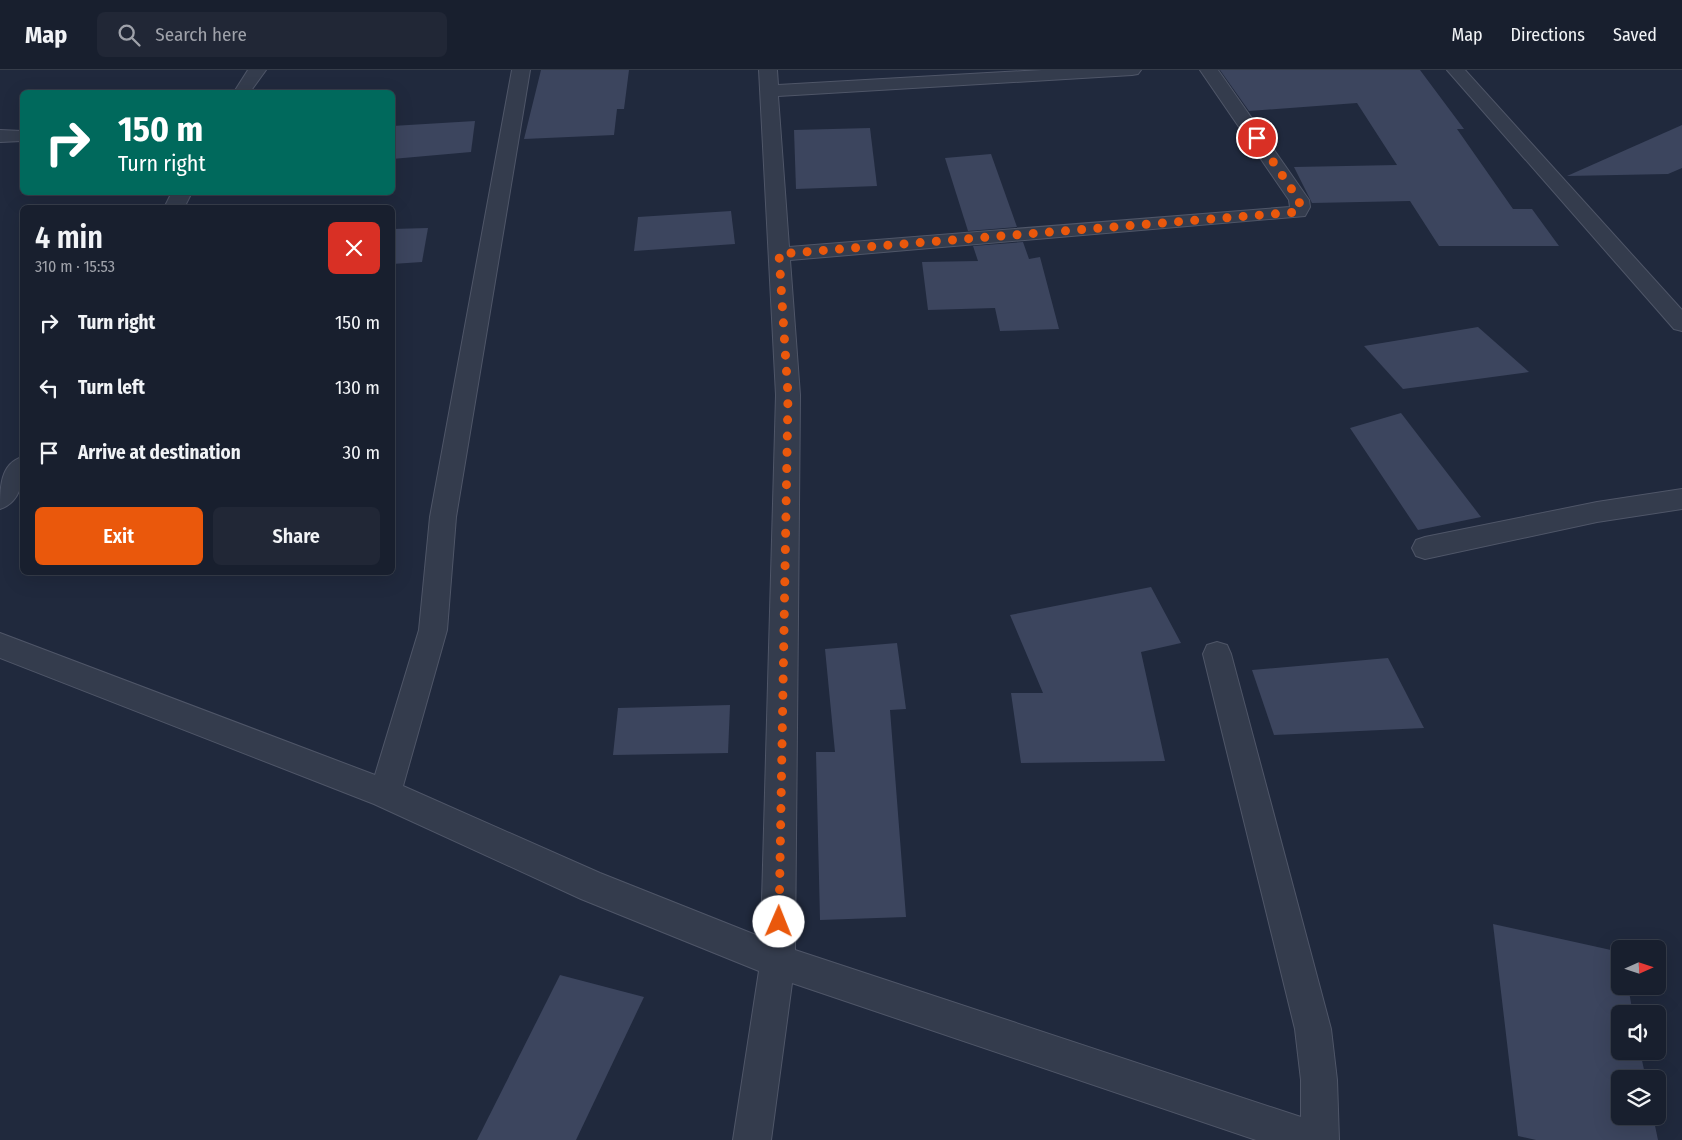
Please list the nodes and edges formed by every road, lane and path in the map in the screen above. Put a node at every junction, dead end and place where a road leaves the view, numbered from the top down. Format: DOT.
graph roads {
  1 [pos="257,70"];
  2 [pos="521,70"];
  3 [pos="1132,70"];
  4 [pos="1209,70"];
  5 [pos="1456,70"];
  6 [pos="769,80"];
  7 [pos="243,90"];
  8 [pos="0,136"];
  9 [pos="20,136"];
  10 [pos="779,254"];
  11 [pos="1682,324"];
  12 [pos="20,469"];
  13 [pos="0,499"];
  14 [pos="1682,499"];
  15 [pos="1426,548"];
  16 [pos="0,645"];
  17 [pos="1217,654"];
  18 [pos="385,794"];
  19 [pos="778,960"];
  20 [pos="752,1140"];
  21 [pos="1312,1140"];
  22 [pos="1320,1140"];
  1 -- 7 [label="street"];
  2 -- 18 [label="street"];
  3 -- 6 [label="street"];
  4 -- 10 [label="street"];
  5 -- 11 [label="street"];
  6 -- 10 [label="street"];
  8 -- 9 [label="street"];
  10 -- 19 [label="street"];
  12 -- 13 [label="street"];
  14 -- 15 [label="street"];
  16 -- 18 [label="street"];
  17 -- 22 [label="street"];
  18 -- 19 [label="street"];
  19 -- 20 [label="street"];
  19 -- 21 [label="street"];
}
